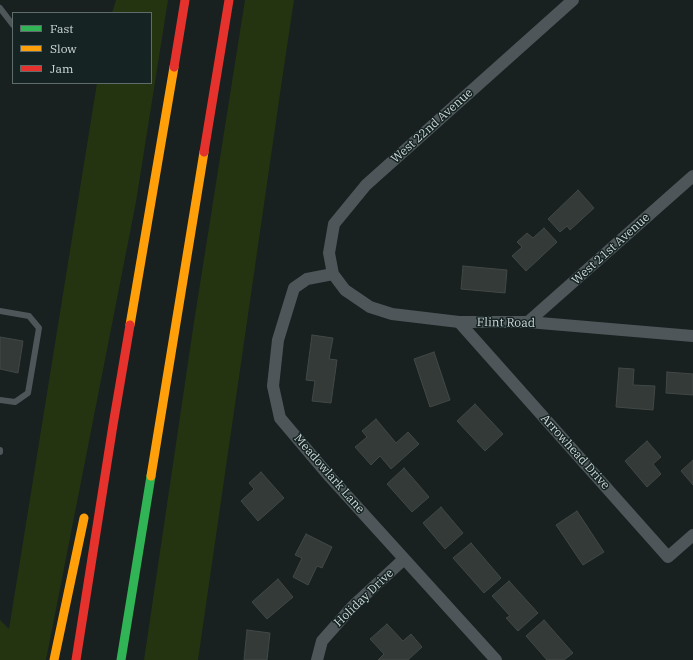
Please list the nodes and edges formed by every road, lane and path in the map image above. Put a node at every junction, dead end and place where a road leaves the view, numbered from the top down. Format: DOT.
graph roads {
  1 [pos="184,0"];
  2 [pos="230,0"];
  3 [pos="572,0"];
  4 [pos="0,8"];
  5 [pos="12,24"];
  6 [pos="693,176"];
  7 [pos="334,274"];
  8 [pos="0,311"];
  9 [pos="460,322"];
  10 [pos="528,322"];
  11 [pos="693,336"];
  12 [pos="0,400"];
  13 [pos="113,425"];
  14 [pos="97,469"];
  15 [pos="87,506"];
  16 [pos="693,535"];
  17 [pos="404,559"];
  18 [pos="54,660"];
  19 [pos="76,660"];
  20 [pos="121,660"];
  21 [pos="317,660"];
  22 [pos="496,660"];
  1 -- 13 [label="highway"];
  2 -- 20 [label="highway"];
  3 -- 7 [label="street, West 22nd Avenue"];
  4 -- 5 [label="lane"];
  6 -- 10 [label="street, West 21st Avenue"];
  7 -- 9 [label="street, Flint Road"];
  7 -- 17 [label="street, Meadowlark Lane"];
  8 -- 12 [label="lane"];
  9 -- 10 [label="street, Flint Road"];
  9 -- 16 [label="street, Arrowhead Drive"];
  10 -- 11 [label="street, Flint Road"];
  13 -- 14 [label="highway"];
  13 -- 19 [label="highway"];
  15 -- 18 [label="highway"];
  17 -- 21 [label="street, Holiday Drive"];
  17 -- 22 [label="street, Meadowlark Lane"];
}
